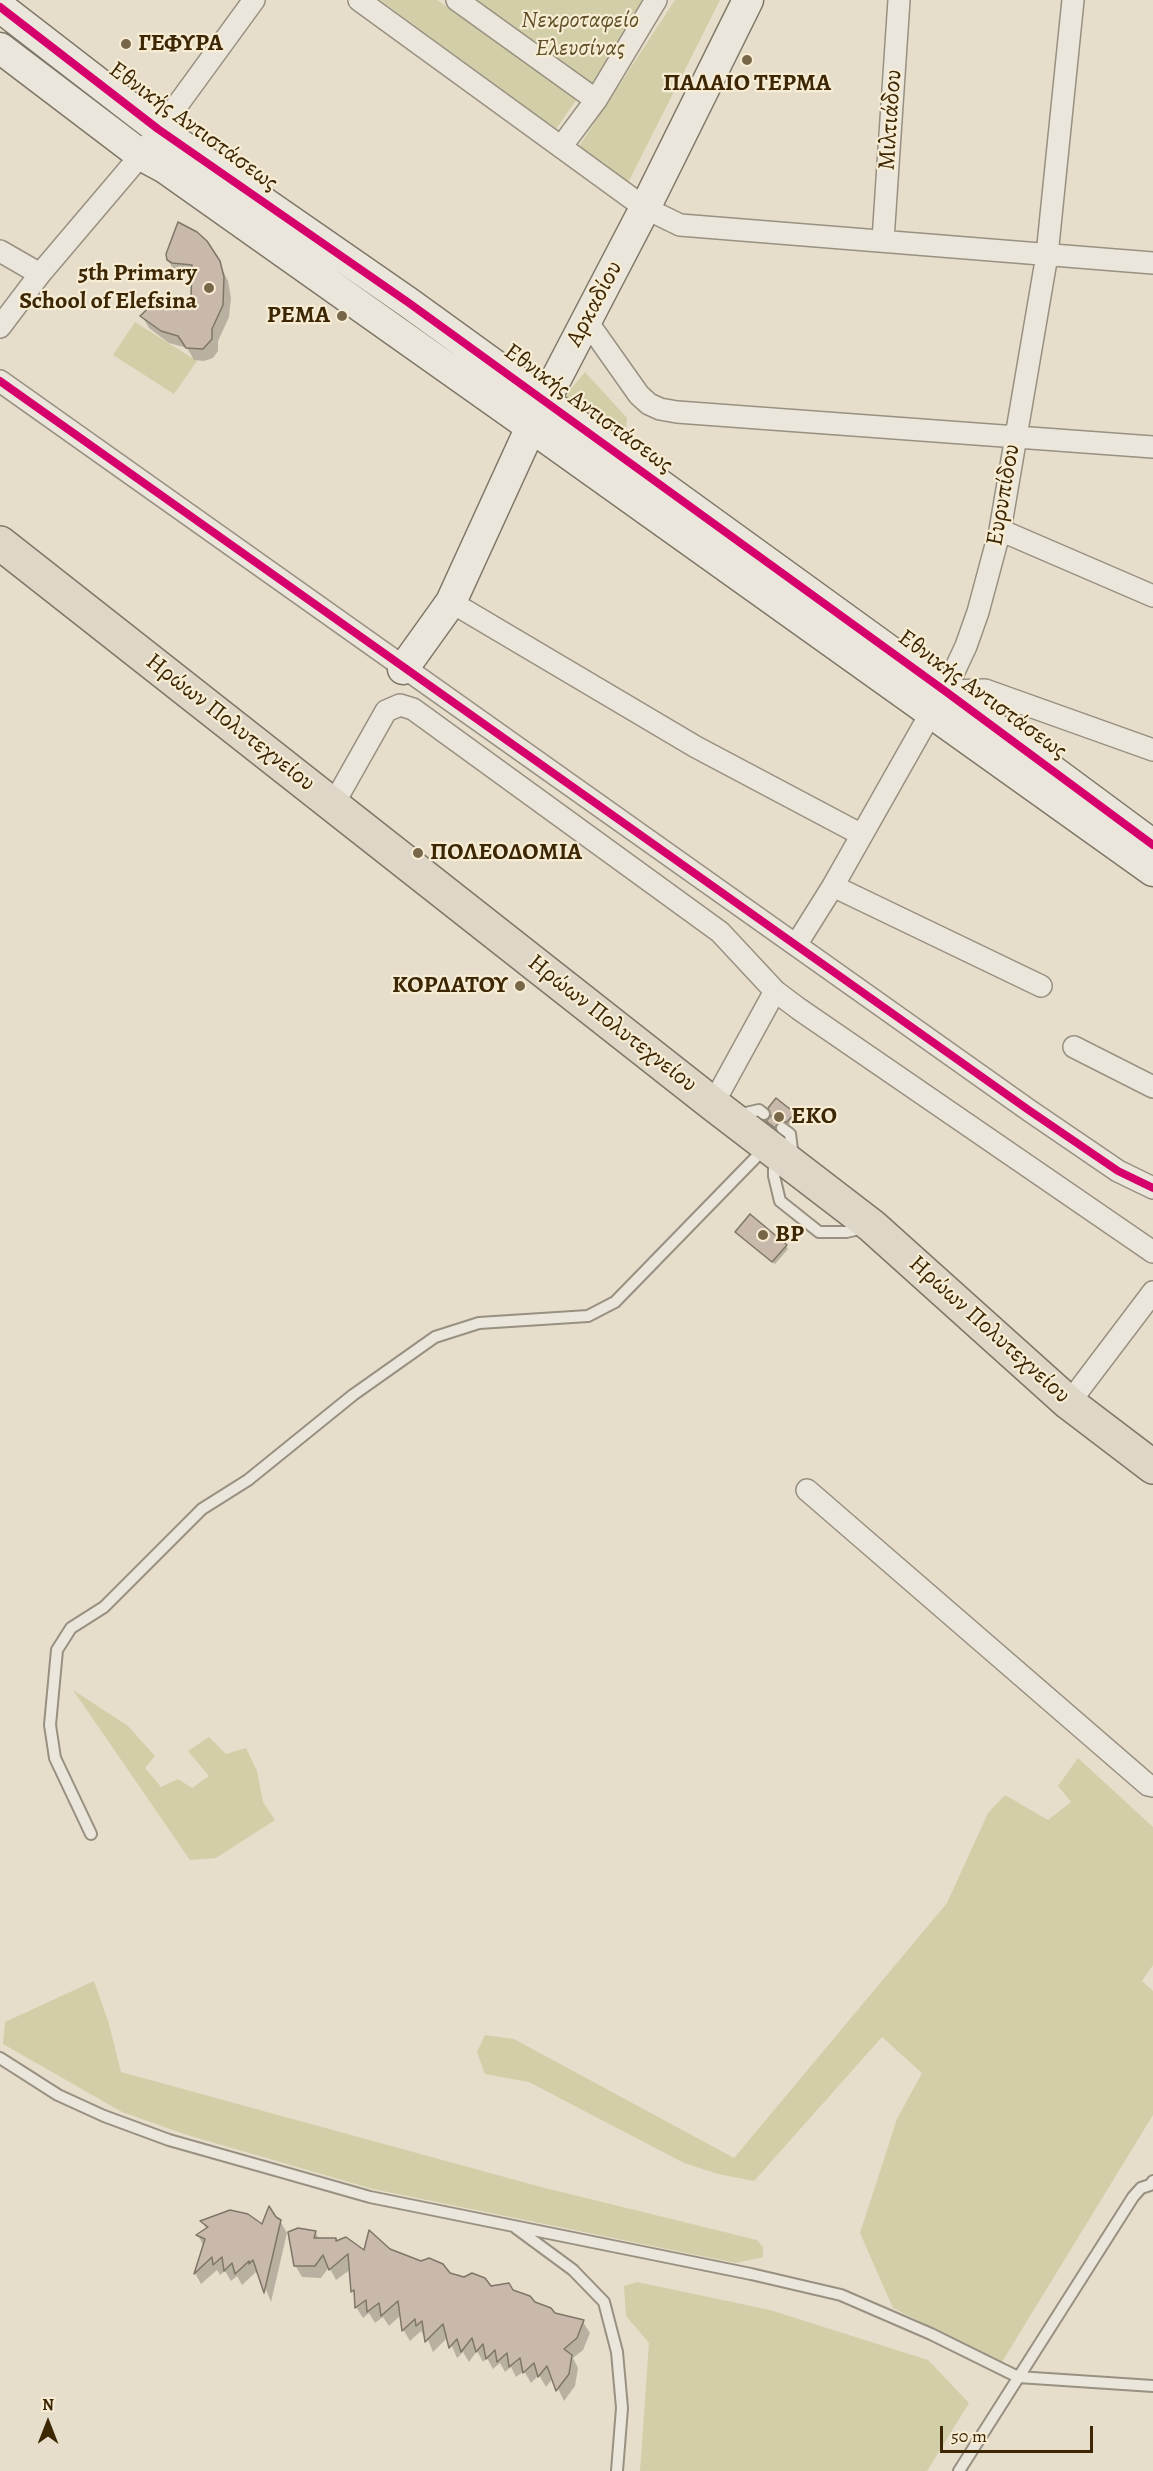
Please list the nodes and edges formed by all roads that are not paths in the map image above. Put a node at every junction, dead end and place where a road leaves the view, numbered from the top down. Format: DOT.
graph roads {
  1 [pos="254,0"];
  2 [pos="359,0"];
  3 [pos="457,0"];
  4 [pos="656,0"];
  5 [pos="748,0"];
  6 [pos="899,0"];
  7 [pos="1073,0"];
  8 [pos="0,7"];
  9 [pos="0,48"];
  10 [pos="596,100"];
  11 [pos="158,129"];
  12 [pos="561,147"];
  13 [pos="141,155"];
  14 [pos="645,208"];
  15 [pos="883,240"];
  16 [pos="0,251"];
  17 [pos="1047,255"];
  18 [pos="1153,263"];
  19 [pos="40,274"];
  20 [pos="586,320"];
  21 [pos="0,327"];
  22 [pos="0,381"];
  23 [pos="537,414"];
  24 [pos="1016,436"];
  25 [pos="1153,447"];
  26 [pos="1000,530"];
  27 [pos="0,543"];
  28 [pos="0,570"];
  29 [pos="62,591"];
  30 [pos="1153,596"];
  31 [pos="451,602"];
  32 [pos="403,669"];
  33 [pos="939,701"];
  34 [pos="1153,750"];
  35 [pos="333,805"];
  36 [pos="862,835"];
  37 [pos="1153,845"];
  38 [pos="1153,871"];
  39 [pos="833,886"];
  40 [pos="796,945"];
  41 [pos="1041,986"];
  42 [pos="775,991"];
  43 [pos="1074,1047"];
  44 [pos="1153,1087"];
  45 [pos="722,1111"];
  46 [pos="764,1114"];
  47 [pos="779,1147"];
  48 [pos="1153,1188"];
  49 [pos="1153,1252"];
  50 [pos="1153,1292"];
  51 [pos="1069,1403"];
  52 [pos="1153,1467"];
  53 [pos="807,1490"];
  54 [pos="1153,1786"];
  55 [pos="91,1834"];
  56 [pos="0,2058"];
  57 [pos="1152,2185"];
  58 [pos="514,2226"];
  59 [pos="1018,2377"];
  60 [pos="1153,2386"];
  61 [pos="617,2471"];
  62 [pos="959,2471"];
  1 -- 11 [label="street"];
  2 -- 12 [label="street"];
  3 -- 10 [label="street"];
  4 -- 10 [label="street"];
  5 -- 14 [label="street, Αρκαδίου"];
  6 -- 15 [label="street, Μιλτιάδου"];
  7 -- 17 [label="street, Ευρυπίδου"];
  8 -- 11 [label="street, Εθνικής Αντιστάσεως"];
  9 -- 13 [label="street, Εθνικής Αντιστάσεως"];
  10 -- 12 [label="street"];
  11 -- 13 [label="street"];
  11 -- 23 [label="street, Εθνικής Αντιστάσεως"];
  12 -- 14 [label="street"];
  13 -- 19 [label="street"];
  13 -- 23 [label="street, Εθνικής Αντιστάσεως"];
  14 -- 15 [label="street"];
  14 -- 20 [label="street, Αρκαδίου"];
  15 -- 17 [label="street"];
  16 -- 19 [label="street"];
  17 -- 18 [label="street"];
  17 -- 24 [label="street, Ευρυπίδου"];
  19 -- 21 [label="street"];
  20 -- 23 [label="street, Αρκαδίου"];
  20 -- 24 [label="street"];
  22 -- 32 [label="street"];
  23 -- 31 [label="street, Αρκαδίου"];
  23 -- 33 [label="street, Εθνικής Αντιστάσεως"];
  24 -- 25 [label="street"];
  24 -- 26 [label="street, Ευρυπίδου"];
  26 -- 30 [label="street"];
  26 -- 33 [label="street, Ευρυπίδου"];
  27 -- 29 [label="main road, Ηρώων Πολυτεχνείου"];
  28 -- 29 [label="main road, Ηρώων Πολυτεχνείου"];
  29 -- 35 [label="main road, Ηρώων Πολυτεχνείου"];
  31 -- 32 [label="street, Αρκαδίου"];
  31 -- 36 [label="street"];
  32 -- 40 [label="street"];
  33 -- 34 [label="street"];
  33 -- 36 [label="street, Ευρυπίδου"];
  33 -- 37 [label="street, Εθνικής Αντιστάσεως"];
  33 -- 38 [label="street, Εθνικής Αντιστάσεως"];
  35 -- 42 [label="street"];
  35 -- 45 [label="main road, Ηρώων Πολυτεχνείου"];
  36 -- 39 [label="street, Ευρυπίδου"];
  39 -- 40 [label="street, Ευρυπίδου"];
  39 -- 41 [label="street"];
  40 -- 48 [label="street"];
  42 -- 45 [label="street"];
  42 -- 49 [label="street"];
  43 -- 44 [label="street"];
  45 -- 46 [label="lane"];
  45 -- 47 [label="main road, Ηρώων Πολυτεχνείου"];
  47 -- 51 [label="main road, Ηρώων Πολυτεχνείου"];
  47 -- 55 [label="lane"];
  50 -- 51 [label="street"];
  51 -- 52 [label="main road, Ηρώων Πολυτεχνείου"];
  53 -- 54 [label="street"];
  56 -- 58 [label="lane"];
  57 -- 59 [label="lane"];
  58 -- 59 [label="lane"];
  58 -- 61 [label="lane"];
  59 -- 60 [label="lane"];
  59 -- 62 [label="lane"];
}
